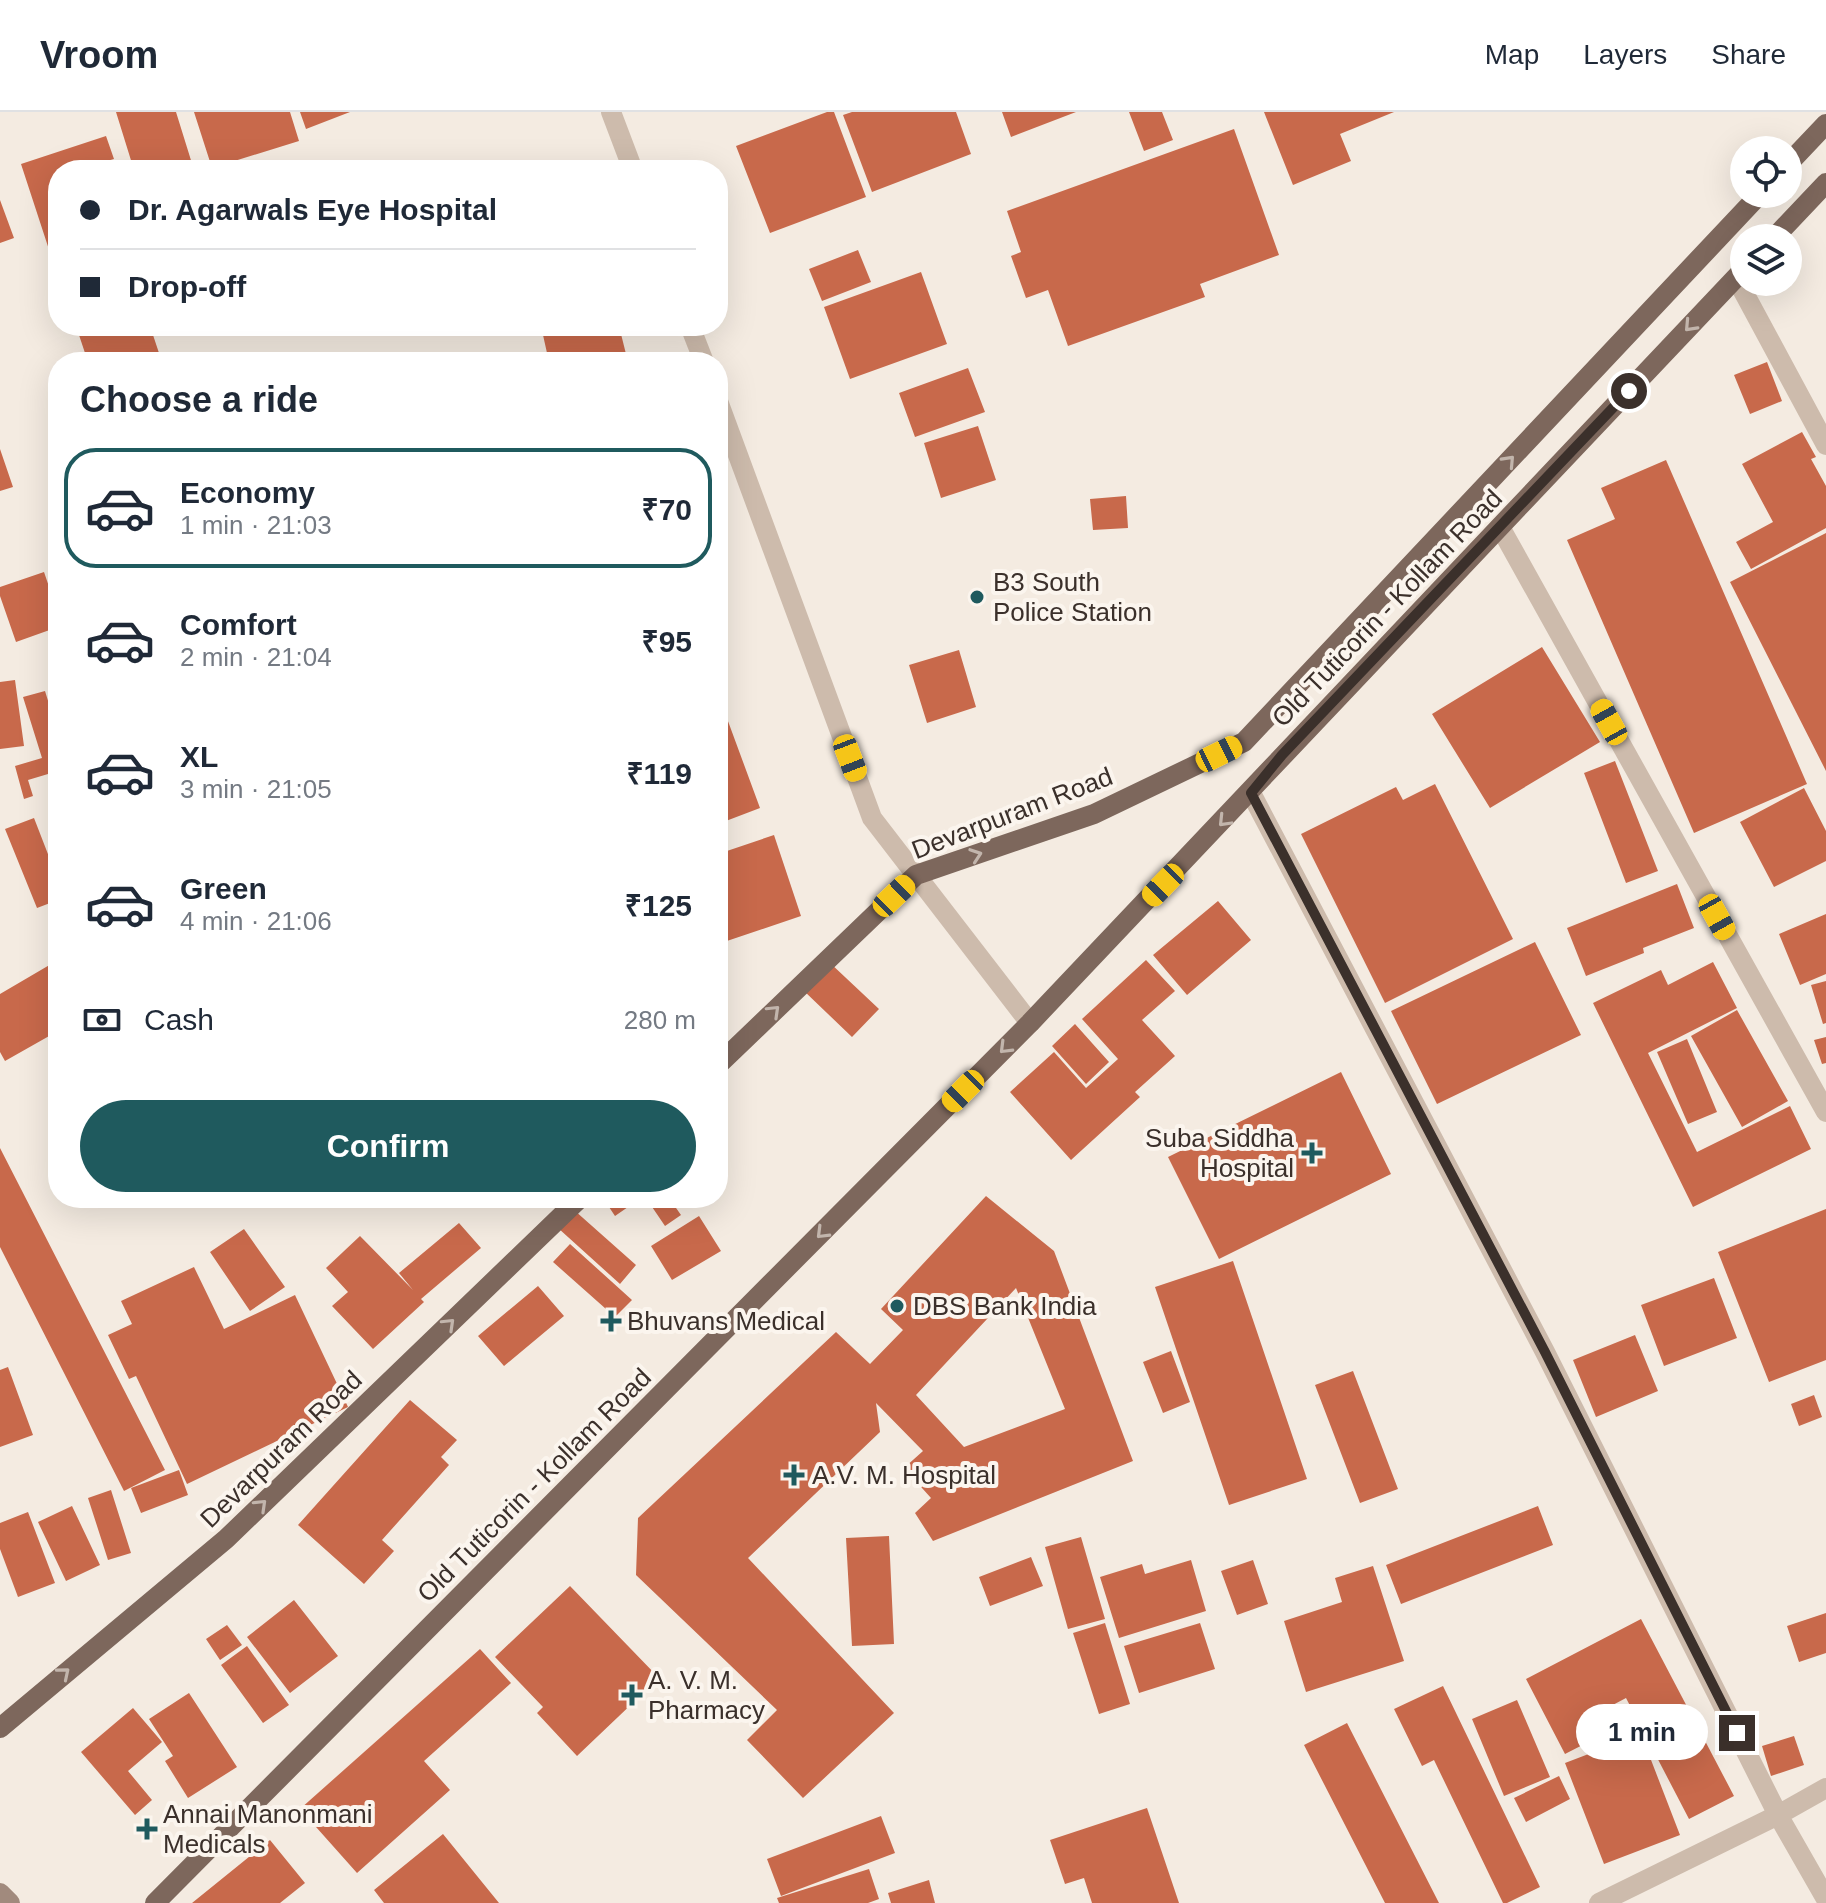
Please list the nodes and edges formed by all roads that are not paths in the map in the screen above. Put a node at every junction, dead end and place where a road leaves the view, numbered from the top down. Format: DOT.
graph roads {
  1 [pos="611,112"];
  2 [pos="1826,124"];
  3 [pos="1802,149"];
  4 [pos="629,160"];
  5 [pos="1826,183"];
  6 [pos="1747,208"];
  7 [pos="1787,224"];
  8 [pos="1730,284"];
  9 [pos="1752,296"];
  10 [pos="728,428"];
  11 [pos="1826,445"];
  12 [pos="1500,527"];
  13 [pos="1251,793"];
  14 [pos="916,875"];
  15 [pos="1030,1023"];
  16 [pos="728,1055"];
  17 [pos="1826,1112"];
  18 [pos="570,1208"];
  19 [pos="1,1725"];
  20 [pos="1826,1788"];
  21 [pos="1778,1815"];
  22 [pos="0,1893"];
  23 [pos="1826,1899"];
  24 [pos="10,1903"];
  25 [pos="155,1903"];
  26 [pos="1599,1903"];
  1 -- 4 [label="street"];
  2 -- 3 [label="main road"];
  5 -- 7 [label="main road"];
  14 -- 6 [label="main road, Devarpuram Road, one-way"];
  8 -- 12 [label="main road, Old Tuticorin - Kollam Road, one-way"];
  9 -- 11 [label="street"];
  10 -- 14 [label="street"];
  12 -- 13 [label="main road, Old Tuticorin - Kollam Road"];
  12 -- 17 [label="street"];
  13 -- 15 [label="main road, Old Tuticorin - Kollam Road, one-way"];
  13 -- 21 [label="street"];
  14 -- 15 [label="street"];
  16 -- 14 [label="main road, Devarpuram Road, one-way"];
  15 -- 25 [label="main road, Old Tuticorin - Kollam Road, one-way"];
  19 -- 18 [label="main road, Devarpuram Road, one-way"];
  20 -- 21 [label="street"];
  21 -- 23 [label="street"];
  21 -- 26 [label="street"];
  22 -- 24 [label="main road"];
}
